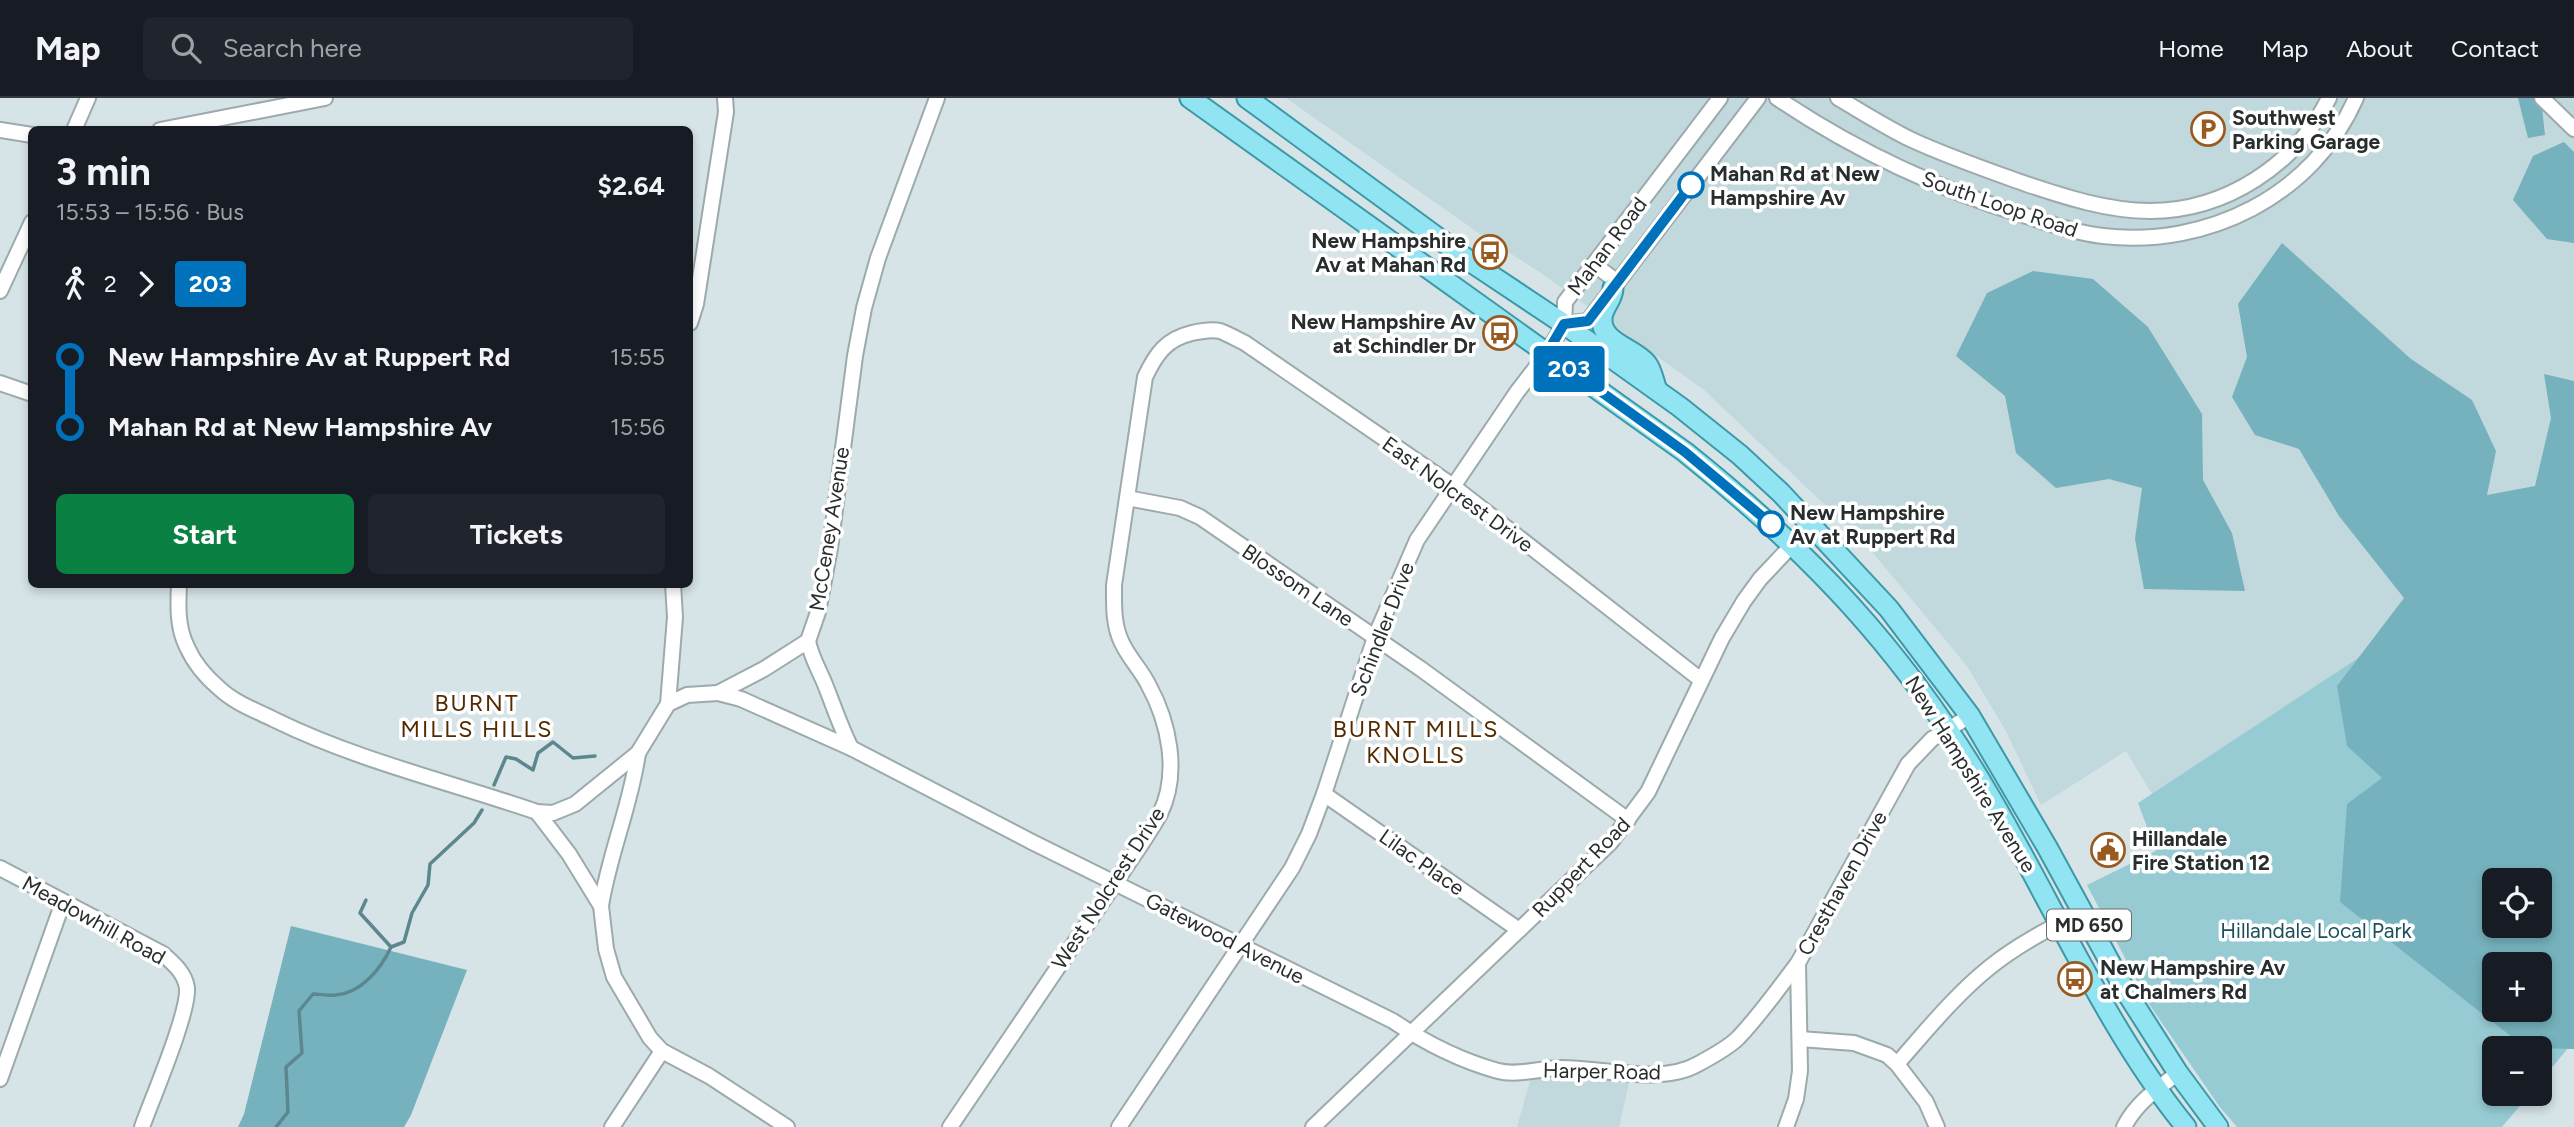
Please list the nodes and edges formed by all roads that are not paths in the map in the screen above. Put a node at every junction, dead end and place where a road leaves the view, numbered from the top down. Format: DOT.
graph roads {
  1 [pos="88,98"];
  2 [pos="325,98"];
  3 [pos="725,98"];
  4 [pos="936,98"];
  5 [pos="1190,98"];
  6 [pos="1247,98"];
  7 [pos="1720,98"];
  8 [pos="1758,98"];
  9 [pos="1777,98"];
  10 [pos="1838,98"];
  11 [pos="2329,98"];
  12 [pos="2356,98"];
  13 [pos="2542,98"];
  14 [pos="76,126"];
  15 [pos="181,126"];
  16 [pos="2574,129"];
  17 [pos="0,130"];
  18 [pos="28,134"];
  19 [pos="28,231"];
  20 [pos="1594,264"];
  21 [pos="1615,285"];
  22 [pos="0,291"];
  23 [pos="693,314"];
  24 [pos="1564,324"];
  25 [pos="1202,330"];
  26 [pos="1547,353"];
  27 [pos="0,383"];
  28 [pos="1657,390"];
  29 [pos="28,393"];
  30 [pos="1452,486"];
  31 [pos="1127,498"];
  32 [pos="1810,526"];
  33 [pos="1793,544"];
  34 [pos="178,588"];
  35 [pos="673,588"];
  36 [pos="1375,637"];
  37 [pos="808,641"];
  38 [pos="1701,680"];
  39 [pos="718,693"];
  40 [pos="668,704"];
  41 [pos="1970,716"];
  42 [pos="1948,729"];
  43 [pos="851,748"];
  44 [pos="638,752"];
  45 [pos="1324,794"];
  46 [pos="537,812"];
  47 [pos="1628,820"];
  48 [pos="0,868"];
  49 [pos="1114,883"];
  50 [pos="63,902"];
  51 [pos="601,906"];
  52 [pos="2082,912"];
  53 [pos="2060,923"];
  54 [pos="1519,930"];
  55 [pos="1240,947"];
  56 [pos="1798,963"];
  57 [pos="1411,1033"];
  58 [pos="1800,1039"];
  59 [pos="662,1051"];
  60 [pos="1897,1064"];
  61 [pos="2178,1073"];
  62 [pos="0,1079"];
  63 [pos="2158,1088"];
  64 [pos="142,1127"];
  65 [pos="612,1127"];
  66 [pos="787,1127"];
  67 [pos="950,1127"];
  68 [pos="1119,1127"];
  69 [pos="1313,1127"];
  70 [pos="1786,1127"];
  71 [pos="1937,1127"];
  72 [pos="2124,1127"];
  73 [pos="2186,1127"];
  74 [pos="2218,1127"];
  1 -- 14 [label="street"];
  2 -- 15 [label="street"];
  3 -- 23 [label="street"];
  4 -- 37 [label="street, McCeney Avenue"];
  5 -- 26 [label="main road, New Hampshire Avenue / MD 650"];
  6 -- 24 [label="main road, New Hampshire Avenue / MD 650"];
  7 -- 20 [label="street, Mahan Road"];
  8 -- 21 [label="street, Mahan Road"];
  9 -- 12 [label="street, South Loop Road"];
  10 -- 11 [label="street, South Loop Road"];
  13 -- 16 [label="street"];
  17 -- 18 [label="street"];
  19 -- 22 [label="street"];
  20 -- 21 [label="street"];
  20 -- 24 [label="street, Mahan Road"];
  21 -- 24 [label="street, Mahan Road"];
  21 -- 28 [label="main road"];
  24 -- 26 [label="street, Schindler Drive"];
  24 -- 28 [label="main road, New Hampshire Avenue / MD 650"];
  25 -- 30 [label="street, East Nolcrest Drive"];
  25 -- 31 [label="street, West Nolcrest Drive"];
  26 -- 30 [label="street, Schindler Drive"];
  26 -- 33 [label="main road, New Hampshire Avenue / MD 650"];
  27 -- 29 [label="street"];
  28 -- 32 [label="main road, New Hampshire Avenue / MD 650"];
  30 -- 36 [label="street, Schindler Drive"];
  30 -- 38 [label="street, East Nolcrest Drive"];
  31 -- 36 [label="street, Blossom Lane"];
  31 -- 49 [label="street, West Nolcrest Drive"];
  32 -- 33 [label="street, Ruppert Road"];
  32 -- 41 [label="main road, New Hampshire Avenue / MD 650"];
  33 -- 38 [label="street, Ruppert Road"];
  33 -- 42 [label="main road, New Hampshire Avenue / MD 650"];
  34 -- 46 [label="street"];
  35 -- 40 [label="street"];
  36 -- 45 [label="street, Schindler Drive"];
  36 -- 47 [label="street, Blossom Lane"];
  37 -- 39 [label="street, McCeney Avenue"];
  37 -- 43 [label="street"];
  38 -- 47 [label="street, Ruppert Road"];
  39 -- 40 [label="street, McCeney Avenue"];
  39 -- 43 [label="street, Gatewood Avenue"];
  40 -- 44 [label="street"];
  41 -- 42 [label="street, Cresthaven Drive"];
  41 -- 52 [label="main road, New Hampshire Avenue / MD 650"];
  42 -- 53 [label="main road, New Hampshire Avenue / MD 650"];
  42 -- 56 [label="street, Cresthaven Drive"];
  43 -- 49 [label="street, Gatewood Avenue"];
  44 -- 46 [label="street"];
  44 -- 51 [label="street"];
  45 -- 54 [label="street, Lilac Place"];
  45 -- 55 [label="street, Schindler Drive"];
  46 -- 51 [label="street"];
  47 -- 54 [label="street, Ruppert Road"];
  48 -- 50 [label="street, Meadowhill Road"];
  49 -- 55 [label="street, Gatewood Avenue"];
  49 -- 67 [label="street, West Nolcrest Drive"];
  50 -- 62 [label="street"];
  50 -- 64 [label="street, Meadowhill Road"];
  51 -- 59 [label="street"];
  52 -- 53 [label="street"];
  52 -- 61 [label="main road, New Hampshire Avenue / MD 650"];
  53 -- 60 [label="street"];
  53 -- 63 [label="main road, New Hampshire Avenue / MD 650"];
  54 -- 57 [label="street, Ruppert Road"];
  55 -- 57 [label="street, Gatewood Avenue"];
  55 -- 68 [label="street, Schindler Drive"];
  56 -- 57 [label="street, Harper Road"];
  56 -- 58 [label="street, Cresthaven Drive"];
  57 -- 69 [label="street, Ruppert Road"];
  58 -- 60 [label="street"];
  58 -- 70 [label="street, Cresthaven Drive"];
  59 -- 65 [label="street"];
  59 -- 66 [label="street"];
  60 -- 71 [label="street"];
  61 -- 63 [label="street"];
  61 -- 74 [label="main road, New Hampshire Avenue / MD 650"];
  63 -- 72 [label="street"];
  63 -- 73 [label="main road, New Hampshire Avenue / MD 650"];
}
